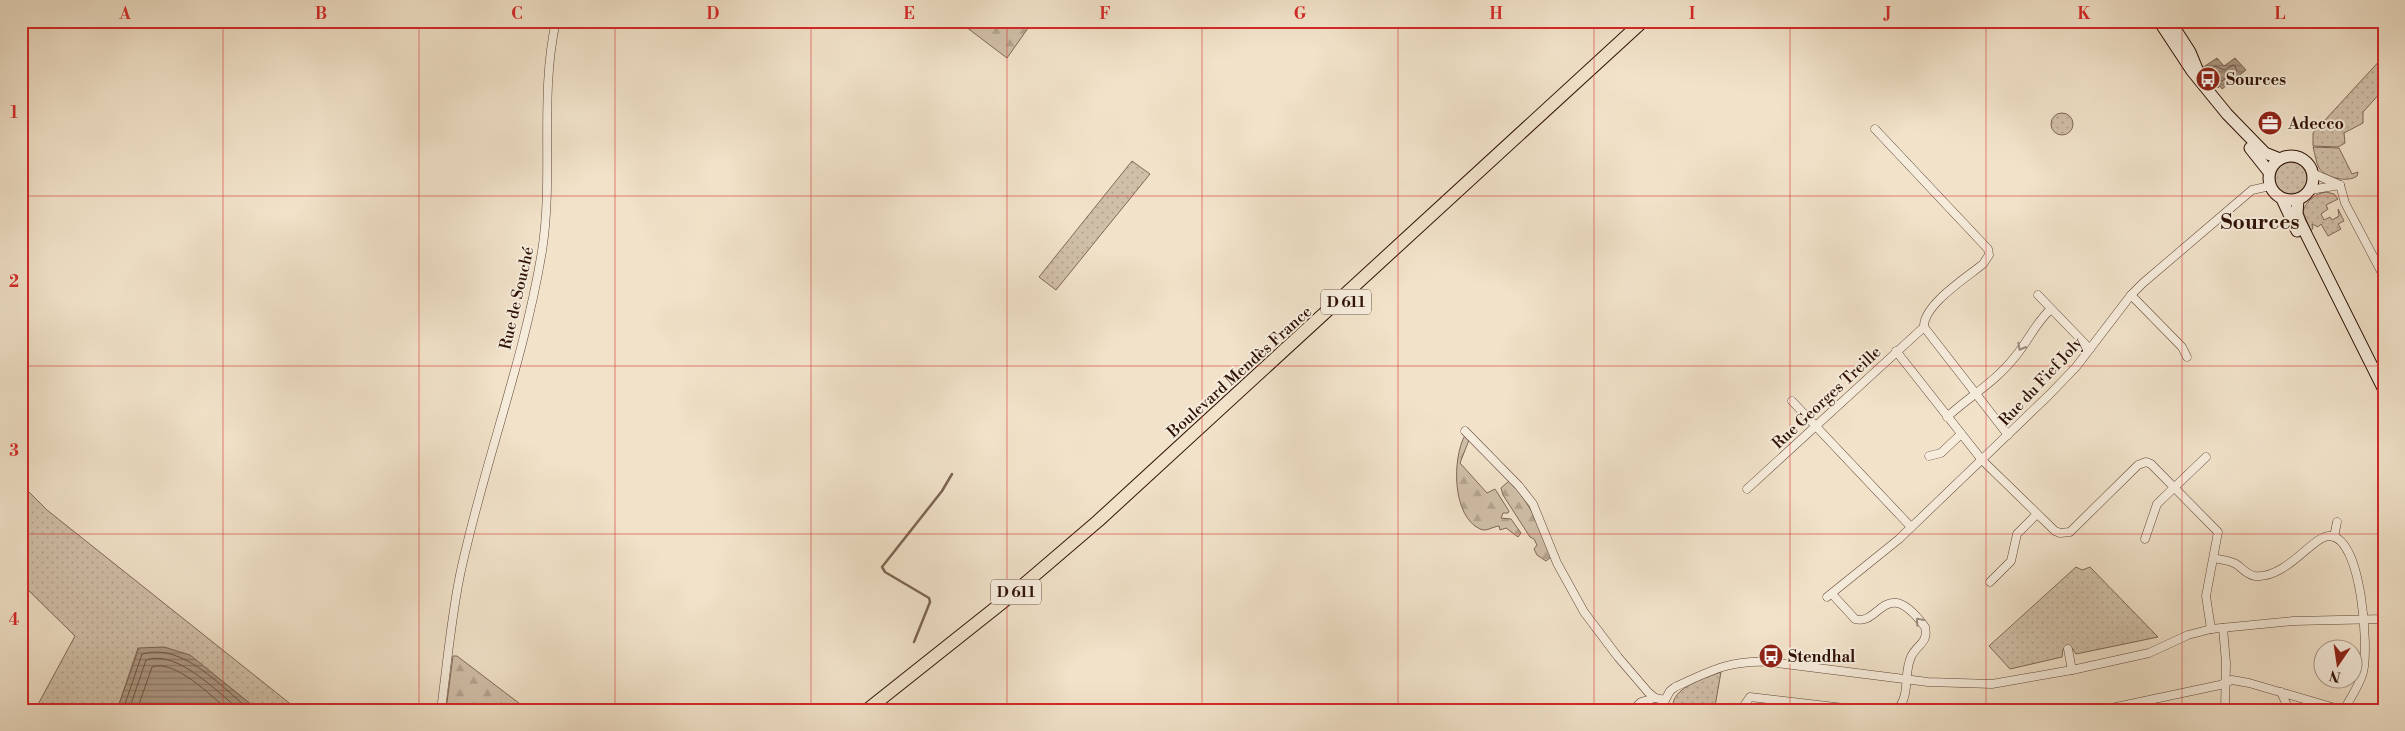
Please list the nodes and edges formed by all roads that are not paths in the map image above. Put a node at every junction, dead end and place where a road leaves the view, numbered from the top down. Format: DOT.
graph roads {
  1 [pos="556,21"];
  2 [pos="1642,21"];
  3 [pos="1650,21"];
  4 [pos="2159,21"];
  5 [pos="2170,21"];
  6 [pos="2202,80"];
  7 [pos="2227,114"];
  8 [pos="1875,129"];
  9 [pos="2280,159"];
  10 [pos="2269,172"];
  11 [pos="2312,173"];
  12 [pos="2340,185"];
  13 [pos="2270,186"];
  14 [pos="2310,190"];
  15 [pos="2282,199"];
  16 [pos="2298,199"];
  17 [pos="2324,271"];
  18 [pos="2384,277"];
  19 [pos="2038,295"];
  20 [pos="2131,295"];
  21 [pos="2051,309"];
  22 [pos="1924,327"];
  23 [pos="2090,349"];
  24 [pos="1896,351"];
  25 [pos="2187,358"];
  26 [pos="2384,390"];
  27 [pos="1975,394"];
  28 [pos="1792,401"];
  29 [pos="1947,417"];
  30 [pos="1815,425"];
  31 [pos="1465,431"];
  32 [pos="1961,434"];
  33 [pos="2008,435"];
  34 [pos="1929,456"];
  35 [pos="2206,456"];
  36 [pos="1982,460"];
  37 [pos="2175,486"];
  38 [pos="1747,489"];
  39 [pos="2037,514"];
  40 [pos="2337,522"];
  41 [pos="1911,527"];
  42 [pos="2334,537"];
  43 [pos="2145,538"];
  44 [pos="2214,558"];
  45 [pos="1990,582"];
  46 [pos="2364,618"];
  47 [pos="2384,620"];
  48 [pos="2223,628"];
  49 [pos="2211,629"];
  50 [pos="2068,650"];
  51 [pos="2072,670"];
  52 [pos="1908,680"];
  53 [pos="2226,684"];
  54 [pos="2281,692"];
  55 [pos="1655,698"];
  56 [pos="1665,700"];
  57 [pos="2318,702"];
  58 [pos="440,710"];
  59 [pos="867,710"];
  60 [pos="877,710"];
  61 [pos="1633,710"];
  62 [pos="1666,710"];
  63 [pos="1741,710"];
  64 [pos="1861,710"];
  65 [pos="1897,710"];
  66 [pos="2102,710"];
  67 [pos="2225,710"];
  68 [pos="2289,710"];
  69 [pos="2311,710"];
  70 [pos="2343,710"];
  1 -- 58 [label="street, Rue de Souché"];
  2 -- 59 [label="main road, Boulevard Mendès France / D 611"];
  3 -- 60 [label="main road, Boulevard Mendès France / D 611"];
  4 -- 6 [label="main road"];
  5 -- 6 [label="main road"];
  6 -- 7 [label="main road"];
  7 -- 9 [label="main road"];
  7 -- 10 [label="main road"];
  8 -- 22 [label="street"];
  9 -- 10 [label="main road"];
  9 -- 11 [label="main road"];
  10 -- 13 [label="main road"];
  11 -- 12 [label="street"];
  11 -- 14 [label="main road"];
  12 -- 14 [label="street"];
  12 -- 18 [label="street"];
  13 -- 15 [label="main road"];
  13 -- 20 [label="street, Rue du Fief Joly"];
  14 -- 16 [label="main road"];
  15 -- 16 [label="main road"];
  15 -- 17 [label="main road"];
  16 -- 17 [label="main road"];
  17 -- 26 [label="main road"];
  19 -- 21 [label="street"];
  20 -- 23 [label="street, Rue du Fief Joly"];
  20 -- 25 [label="street"];
  21 -- 23 [label="street"];
  21 -- 27 [label="street, one-way"];
  22 -- 24 [label="street, Rue Georges Treille"];
  22 -- 27 [label="street"];
  23 -- 33 [label="street, Rue du Fief Joly"];
  24 -- 29 [label="street"];
  24 -- 30 [label="street, Rue Georges Treille"];
  27 -- 29 [label="street"];
  27 -- 33 [label="street"];
  28 -- 30 [label="street"];
  29 -- 32 [label="street"];
  30 -- 38 [label="street, Rue Georges Treille"];
  30 -- 41 [label="street"];
  31 -- 55 [label="street"];
  32 -- 34 [label="street"];
  32 -- 36 [label="street"];
  33 -- 36 [label="street, Rue du Fief Joly"];
  35 -- 37 [label="street"];
  36 -- 39 [label="street"];
  36 -- 41 [label="street, Rue du Fief Joly"];
  37 -- 39 [label="street"];
  37 -- 43 [label="street"];
  37 -- 44 [label="street"];
  39 -- 45 [label="street"];
  40 -- 42 [label="street"];
  52 -- 41 [label="street, Rue du Fief Joly, one-way"];
  42 -- 44 [label="street"];
  42 -- 46 [label="street"];
  44 -- 49 [label="street"];
  46 -- 47 [label="street"];
  46 -- 48 [label="street"];
  46 -- 70 [label="street"];
  48 -- 49 [label="street"];
  48 -- 53 [label="street"];
  49 -- 51 [label="street"];
  50 -- 51 [label="street"];
  51 -- 52 [label="street"];
  52 -- 56 [label="street"];
  52 -- 65 [label="street"];
  53 -- 54 [label="street"];
  53 -- 66 [label="street"];
  53 -- 67 [label="street"];
  54 -- 57 [label="street"];
  54 -- 68 [label="street"];
  55 -- 56 [label="street"];
  55 -- 61 [label="street"];
  56 -- 62 [label="street"];
  57 -- 69 [label="street"];
  57 -- 70 [label="street"];
  63 -- 64 [label="street"];
}
